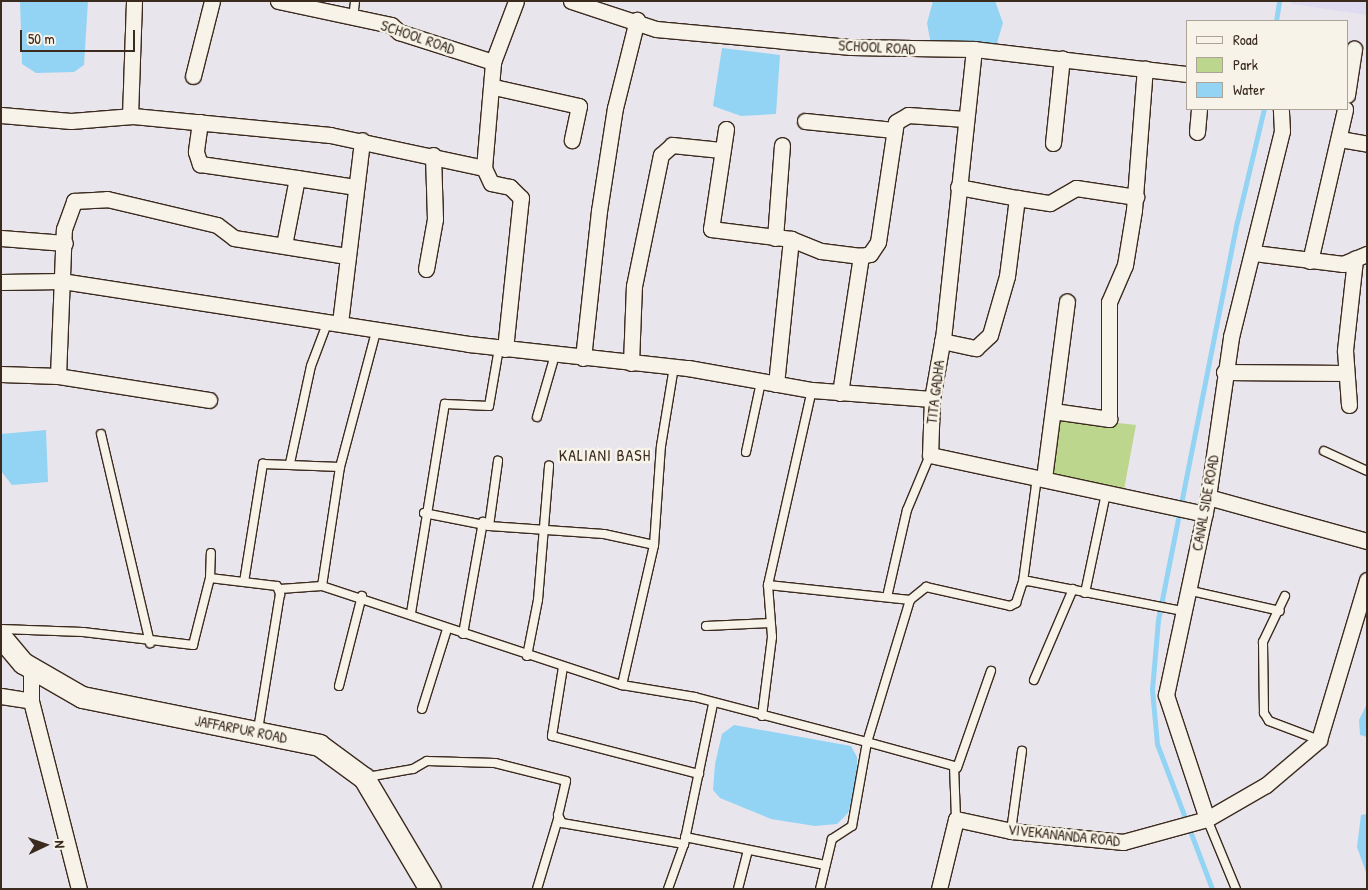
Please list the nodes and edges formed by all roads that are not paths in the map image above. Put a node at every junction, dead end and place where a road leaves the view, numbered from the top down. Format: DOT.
graph roads {
  1 [pos="134,1"];
  2 [pos="212,1"];
  3 [pos="278,1"];
  4 [pos="355,1"];
  5 [pos="516,1"];
  6 [pos="571,1"];
  7 [pos="353,18"];
  8 [pos="637,20"];
  9 [pos="974,49"];
  10 [pos="1356,49"];
  11 [pos="1062,58"];
  12 [pos="492,62"];
  13 [pos="1145,68"];
  14 [pos="1186,74"];
  15 [pos="193,76"];
  16 [pos="494,87"];
  17 [pos="1348,90"];
  18 [pos="1199,110"];
  19 [pos="1280,110"];
  20 [pos="1345,110"];
  21 [pos="1,115"];
  22 [pos="130,116"];
  23 [pos="966,119"];
  24 [pos="805,121"];
  25 [pos="200,122"];
  26 [pos="726,129"];
  27 [pos="894,130"];
  28 [pos="1196,132"];
  29 [pos="1340,139"];
  30 [pos="362,140"];
  31 [pos="572,140"];
  32 [pos="1053,143"];
  33 [pos="1367,144"];
  34 [pos="782,145"];
  35 [pos="721,150"];
  36 [pos="433,155"];
  37 [pos="484,168"];
  38 [pos="298,178"];
  39 [pos="356,187"];
  40 [pos="958,187"];
  41 [pos="1136,197"];
  42 [pos="1017,198"];
  43 [pos="1,238"];
  44 [pos="775,238"];
  45 [pos="791,240"];
  46 [pos="65,243"];
  47 [pos="284,245"];
  48 [pos="1254,253"];
  49 [pos="347,256"];
  50 [pos="861,256"];
  51 [pos="1361,257"];
  52 [pos="1310,261"];
  53 [pos="426,269"];
  54 [pos="1,282"];
  55 [pos="62,282"];
  56 [pos="1067,301"];
  57 [pos="334,322"];
  58 [pos="377,328"];
  59 [pos="942,341"];
  60 [pos="502,348"];
  61 [pos="555,355"];
  62 [pos="583,358"];
  63 [pos="631,363"];
  64 [pos="674,367"];
  65 [pos="1224,372"];
  66 [pos="1345,373"];
  67 [pos="1,374"];
  68 [pos="58,376"];
  69 [pos="768,383"];
  70 [pos="812,390"];
  71 [pos="840,393"];
  72 [pos="932,399"];
  73 [pos="209,400"];
  74 [pos="1349,405"];
  75 [pos="1053,411"];
  76 [pos="537,417"];
  77 [pos="101,434"];
  78 [pos="1324,451"];
  79 [pos="746,452"];
  80 [pos="930,456"];
  81 [pos="498,461"];
  82 [pos="290,463"];
  83 [pos="549,465"];
  84 [pos="340,467"];
  85 [pos="1367,471"];
  86 [pos="1041,477"];
  87 [pos="1106,493"];
  88 [pos="1208,498"];
  89 [pos="424,513"];
  90 [pos="1205,514"];
  91 [pos="486,524"];
  92 [pos="543,528"];
  93 [pos="1367,541"];
  94 [pos="654,545"];
  95 [pos="211,553"];
  96 [pos="210,578"];
  97 [pos="1367,580"];
  98 [pos="244,582"];
  99 [pos="1023,582"];
  100 [pos="768,585"];
  101 [pos="322,586"];
  102 [pos="280,589"];
  103 [pos="1074,589"];
  104 [pos="1188,590"];
  105 [pos="1085,593"];
  106 [pos="362,596"];
  107 [pos="1285,596"];
  108 [pos="887,597"];
  109 [pos="910,600"];
  110 [pos="1184,611"];
  111 [pos="1280,611"];
  112 [pos="411,613"];
  113 [pos="770,623"];
  114 [pos="706,626"];
  115 [pos="1,629"];
  116 [pos="447,629"];
  117 [pos="463,634"];
  118 [pos="1,637"];
  119 [pos="150,643"];
  120 [pos="527,656"];
  121 [pos="563,667"];
  122 [pos="31,669"];
  123 [pos="991,671"];
  124 [pos="1034,680"];
  125 [pos="622,685"];
  126 [pos="339,686"];
  127 [pos="1,696"];
  128 [pos="31,701"];
  129 [pos="712,704"];
  130 [pos="422,709"];
  131 [pos="762,716"];
  132 [pos="258,730"];
  133 [pos="1319,740"];
  134 [pos="867,742"];
  135 [pos="1022,751"];
  136 [pos="957,768"];
  137 [pos="699,774"];
  138 [pos="364,778"];
  139 [pos="558,819"];
  140 [pos="956,819"];
  141 [pos="1204,820"];
  142 [pos="1011,831"];
  143 [pos="684,841"];
  144 [pos="748,850"];
  145 [pos="825,865"];
  146 [pos="79,889"];
  147 [pos="430,889"];
  148 [pos="537,889"];
  149 [pos="668,889"];
  150 [pos="738,889"];
  151 [pos="820,889"];
  152 [pos="939,889"];
  153 [pos="1236,889"];
  1 -- 22 [label="street"];
  2 -- 15 [label="street"];
  3 -- 7 [label="street, SCHOOL ROAD"];
  4 -- 7 [label="lane"];
  5 -- 12 [label="street"];
  6 -- 8 [label="street, SCHOOL ROAD"];
  7 -- 12 [label="street, SCHOOL ROAD"];
  8 -- 9 [label="street, SCHOOL ROAD"];
  8 -- 62 [label="street"];
  9 -- 11 [label="street, SCHOOL ROAD"];
  9 -- 23 [label="street, TITA GADHA"];
  10 -- 17 [label="street"];
  11 -- 13 [label="street, SCHOOL ROAD"];
  11 -- 32 [label="street"];
  12 -- 16 [label="street"];
  13 -- 14 [label="street, SCHOOL ROAD"];
  13 -- 41 [label="street"];
  16 -- 31 [label="street"];
  16 -- 37 [label="street"];
  18 -- 28 [label="street"];
  19 -- 48 [label="street, CANAL SIDE ROAD"];
  20 -- 29 [label="street"];
  21 -- 22 [label="street"];
  22 -- 25 [label="street"];
  23 -- 27 [label="street"];
  23 -- 40 [label="street, TITA GADHA"];
  24 -- 27 [label="street"];
  25 -- 30 [label="street"];
  25 -- 38 [label="street"];
  26 -- 35 [label="street"];
  27 -- 50 [label="street"];
  29 -- 33 [label="street"];
  29 -- 52 [label="street"];
  30 -- 36 [label="street"];
  30 -- 39 [label="street"];
  34 -- 44 [label="street"];
  35 -- 44 [label="street"];
  35 -- 63 [label="street"];
  36 -- 37 [label="street"];
  36 -- 53 [label="street"];
  37 -- 60 [label="street"];
  38 -- 39 [label="street"];
  38 -- 47 [label="street"];
  39 -- 49 [label="street"];
  40 -- 42 [label="street"];
  40 -- 59 [label="street, TITA GADHA"];
  41 -- 42 [label="street"];
  41 -- 75 [label="street"];
  42 -- 59 [label="street"];
  43 -- 46 [label="street"];
  44 -- 45 [label="street"];
  45 -- 50 [label="street"];
  45 -- 69 [label="street"];
  46 -- 47 [label="street"];
  46 -- 55 [label="street"];
  47 -- 49 [label="street"];
  48 -- 52 [label="street"];
  48 -- 65 [label="street, CANAL SIDE ROAD"];
  49 -- 57 [label="street"];
  50 -- 71 [label="street"];
  51 -- 52 [label="street"];
  51 -- 66 [label="street"];
  54 -- 55 [label="street"];
  55 -- 57 [label="street"];
  55 -- 68 [label="street"];
  56 -- 75 [label="street"];
  57 -- 58 [label="street"];
  57 -- 82 [label="lane"];
  58 -- 60 [label="street"];
  58 -- 84 [label="lane"];
  59 -- 72 [label="street, TITA GADHA"];
  60 -- 61 [label="street"];
  60 -- 89 [label="lane"];
  61 -- 62 [label="street"];
  61 -- 76 [label="lane"];
  62 -- 63 [label="street"];
  63 -- 64 [label="street"];
  64 -- 69 [label="street"];
  64 -- 94 [label="lane"];
  65 -- 66 [label="street"];
  65 -- 88 [label="street, CANAL SIDE ROAD"];
  66 -- 74 [label="street"];
  67 -- 68 [label="street"];
  68 -- 73 [label="street"];
  69 -- 70 [label="street"];
  69 -- 79 [label="lane"];
  70 -- 71 [label="street"];
  70 -- 100 [label="lane"];
  71 -- 72 [label="street"];
  72 -- 80 [label="street, TITA GADHA"];
  75 -- 86 [label="street"];
  77 -- 119 [label="lane"];
  78 -- 85 [label="lane"];
  80 -- 86 [label="street"];
  80 -- 108 [label="lane"];
  81 -- 91 [label="lane"];
  82 -- 84 [label="lane"];
  82 -- 98 [label="lane"];
  83 -- 92 [label="lane"];
  84 -- 101 [label="lane"];
  86 -- 87 [label="street"];
  86 -- 99 [label="lane"];
  87 -- 90 [label="street"];
  87 -- 105 [label="lane"];
  88 -- 90 [label="street, CANAL SIDE ROAD"];
  88 -- 93 [label="street"];
  89 -- 91 [label="lane"];
  89 -- 112 [label="lane"];
  90 -- 104 [label="street, CANAL SIDE ROAD"];
  91 -- 92 [label="lane"];
  91 -- 117 [label="lane"];
  92 -- 94 [label="lane"];
  92 -- 120 [label="lane"];
  94 -- 125 [label="lane"];
  95 -- 96 [label="lane"];
  96 -- 98 [label="lane"];
  96 -- 119 [label="lane"];
  97 -- 133 [label="street"];
  98 -- 102 [label="lane"];
  99 -- 103 [label="lane"];
  99 -- 109 [label="lane"];
  100 -- 108 [label="lane"];
  100 -- 113 [label="lane"];
  101 -- 102 [label="lane"];
  101 -- 106 [label="lane"];
  102 -- 132 [label="lane"];
  103 -- 105 [label="lane"];
  103 -- 124 [label="lane"];
  104 -- 110 [label="street, CANAL SIDE ROAD"];
  104 -- 111 [label="lane"];
  105 -- 110 [label="lane"];
  106 -- 112 [label="lane"];
  106 -- 126 [label="lane"];
  107 -- 111 [label="lane"];
  108 -- 109 [label="lane"];
  109 -- 134 [label="lane"];
  110 -- 141 [label="street, CANAL SIDE ROAD"];
  111 -- 133 [label="lane"];
  112 -- 116 [label="lane"];
  113 -- 114 [label="lane"];
  113 -- 131 [label="lane"];
  115 -- 119 [label="lane"];
  116 -- 117 [label="lane"];
  116 -- 130 [label="lane"];
  117 -- 120 [label="lane"];
  118 -- 122 [label="street, JAFFARPUR ROAD"];
  120 -- 121 [label="lane"];
  121 -- 125 [label="lane"];
  121 -- 137 [label="lane"];
  122 -- 128 [label="street"];
  122 -- 132 [label="street, JAFFARPUR ROAD"];
  123 -- 136 [label="lane"];
  125 -- 129 [label="lane"];
  127 -- 128 [label="street"];
  128 -- 146 [label="street"];
  129 -- 131 [label="lane"];
  129 -- 137 [label="lane"];
  131 -- 134 [label="lane"];
  132 -- 138 [label="street, JAFFARPUR ROAD"];
  133 -- 141 [label="street, VIVEKANANDA ROAD"];
  134 -- 136 [label="lane"];
  134 -- 145 [label="lane"];
  135 -- 142 [label="lane"];
  136 -- 140 [label="lane"];
  137 -- 143 [label="lane"];
  138 -- 139 [label="lane"];
  138 -- 147 [label="street, JAFFARPUR ROAD"];
  139 -- 143 [label="lane"];
  139 -- 148 [label="lane"];
  140 -- 142 [label="street, VIVEKANANDA ROAD"];
  140 -- 152 [label="street"];
  141 -- 142 [label="street, VIVEKANANDA ROAD"];
  141 -- 153 [label="lane, CANAL SIDE ROAD"];
  143 -- 144 [label="lane"];
  143 -- 149 [label="lane"];
  144 -- 145 [label="lane"];
  144 -- 150 [label="lane"];
  145 -- 151 [label="lane"];
}
